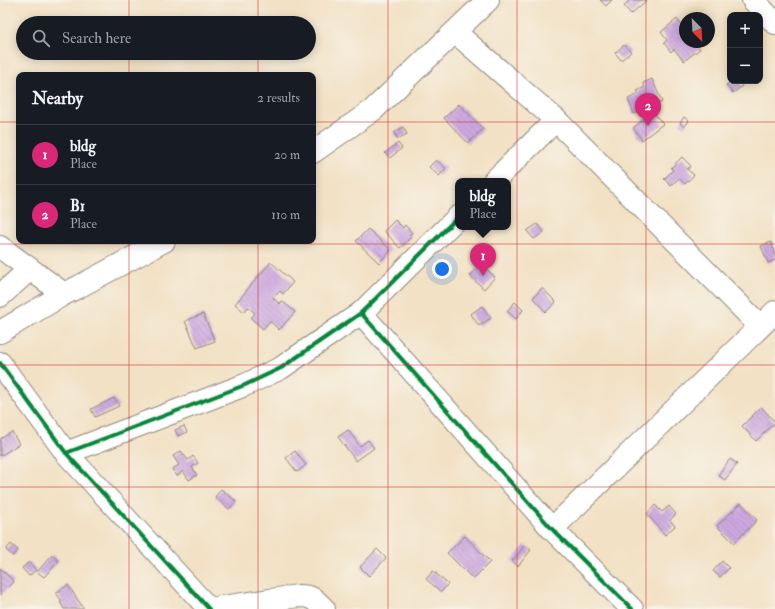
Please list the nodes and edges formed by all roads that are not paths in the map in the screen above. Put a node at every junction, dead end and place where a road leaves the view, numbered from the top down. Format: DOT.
graph roads {
  1 [pos="488,0"];
  2 [pos="753,0"];
  3 [pos="775,23"];
  4 [pos="455,32"];
  5 [pos="556,120"];
  6 [pos="316,150"];
  7 [pos="497,178"];
  8 [pos="455,220"];
  9 [pos="158,244"];
  10 [pos="0,247"];
  11 [pos="30,269"];
  12 [pos="64,294"];
  13 [pos="0,296"];
  14 [pos="361,313"];
  15 [pos="768,319"];
  16 [pos="0,332"];
  17 [pos="0,363"];
  18 [pos="66,453"];
  19 [pos="552,529"];
  20 [pos="209,609"];
  21 [pos="324,609"];
  22 [pos="632,609"];
  1 -- 4 [label="street"];
  2 -- 3 [label="street"];
  4 -- 5 [label="street"];
  4 -- 6 [label="street"];
  5 -- 7 [label="street"];
  5 -- 15 [label="street"];
  8 -- 14 [label="street"];
  9 -- 12 [label="street"];
  10 -- 11 [label="street"];
  11 -- 12 [label="street"];
  11 -- 13 [label="street"];
  12 -- 16 [label="street"];
  14 -- 18 [label="street"];
  14 -- 19 [label="street"];
  15 -- 19 [label="street"];
  17 -- 18 [label="street"];
  18 -- 20 [label="street"];
  19 -- 22 [label="street"];
  20 -- 21 [label="street"];
}
